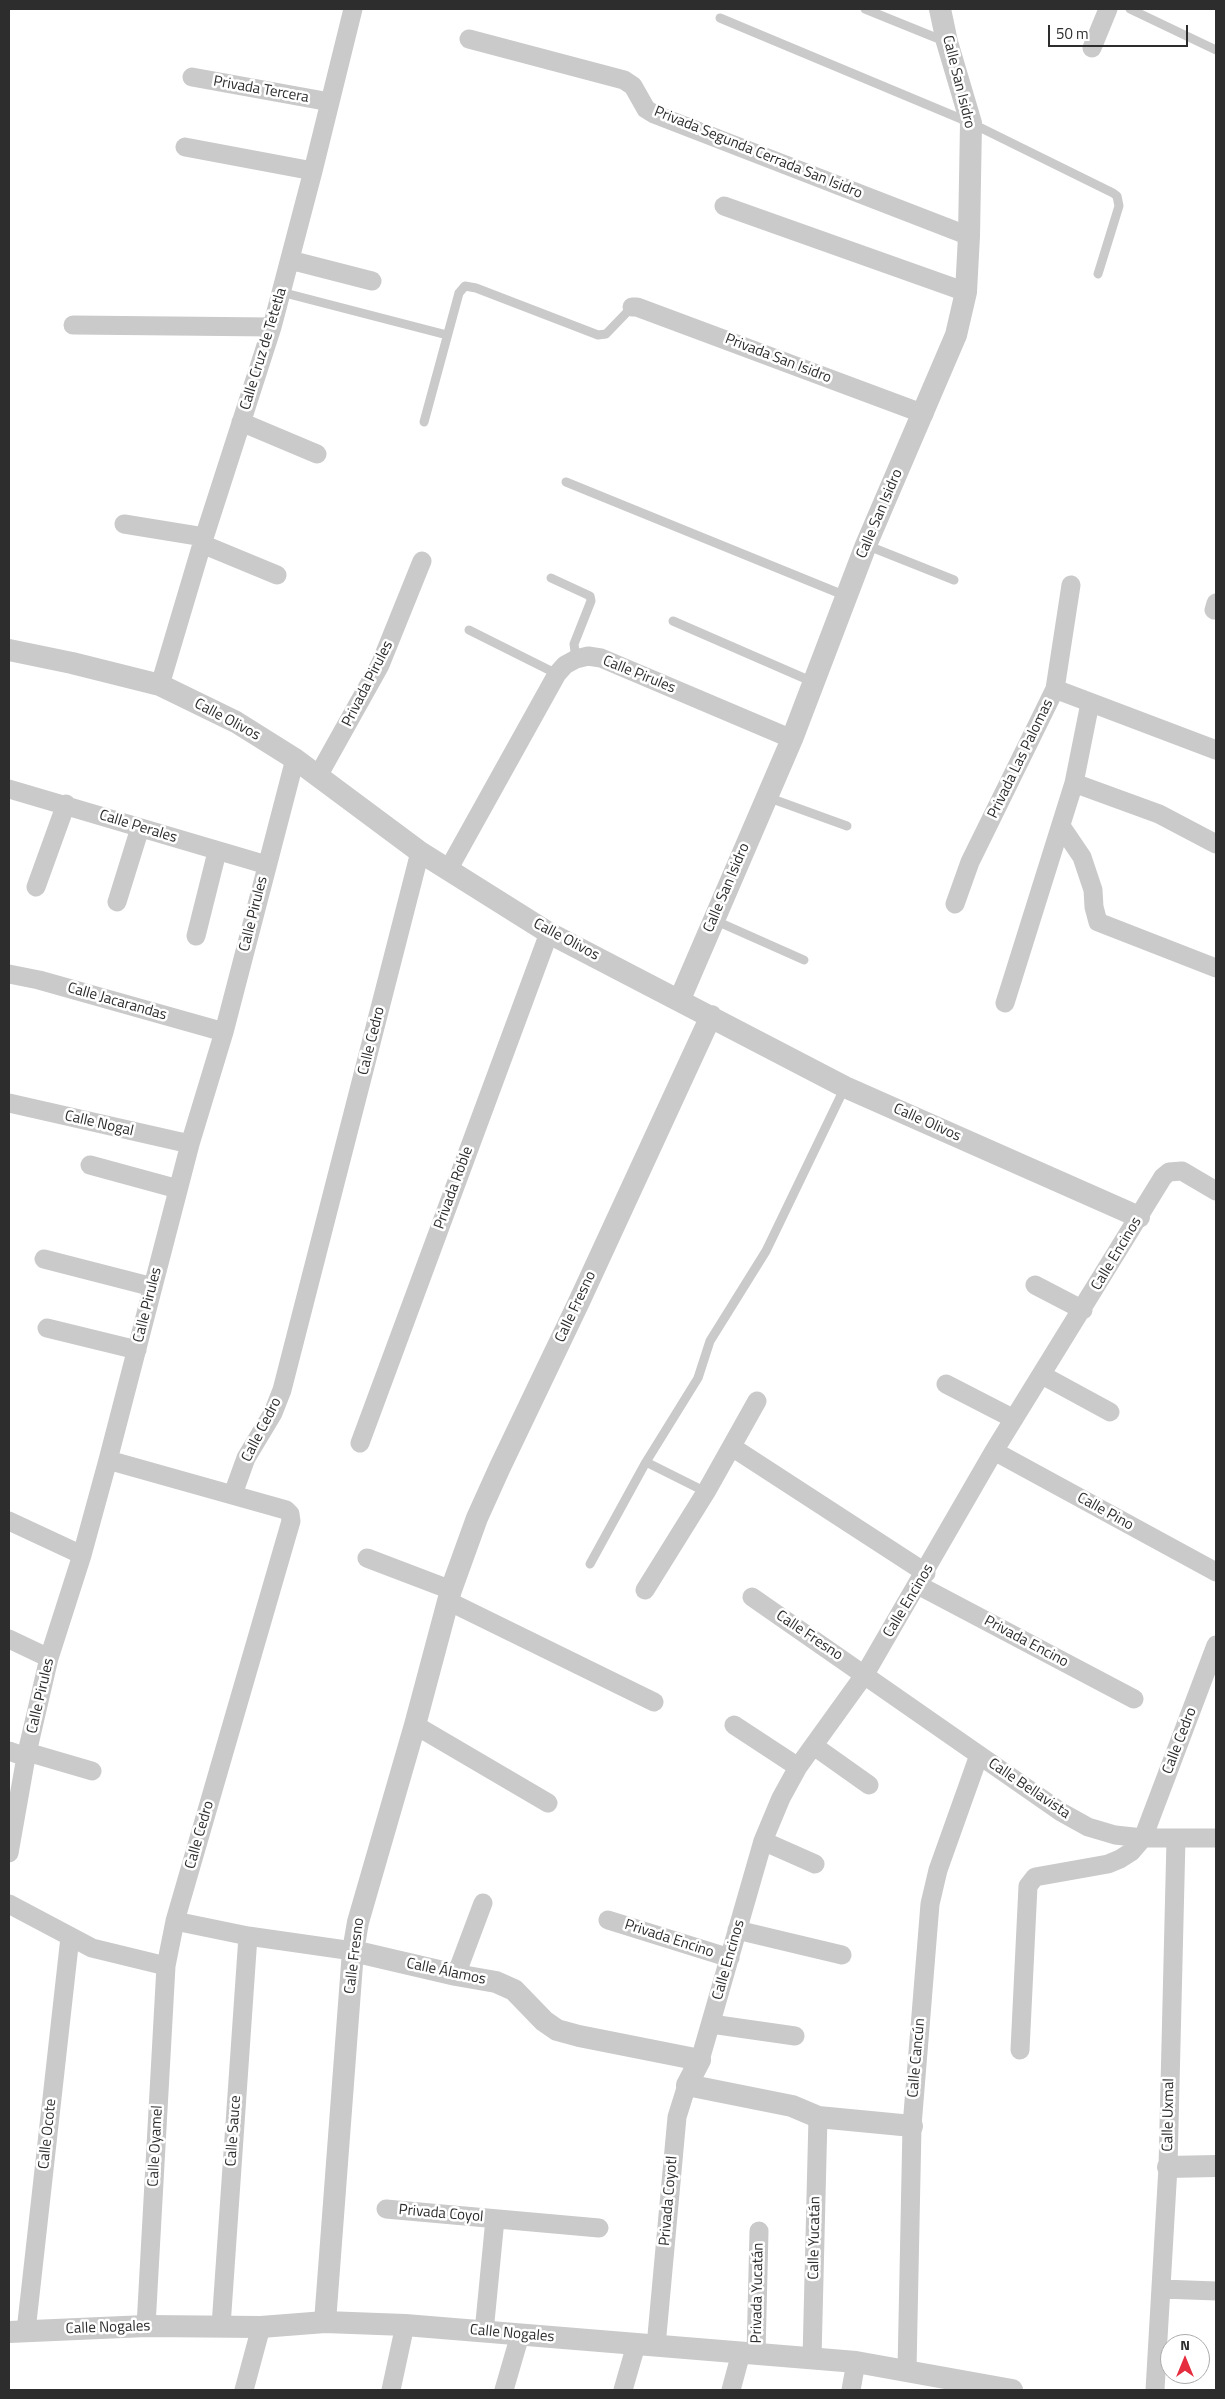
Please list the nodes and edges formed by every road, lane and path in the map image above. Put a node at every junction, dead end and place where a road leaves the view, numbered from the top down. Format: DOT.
graph roads {
  1 [pos="353,9"];
  2 [pos="865,9"];
  3 [pos="940,9"];
  4 [pos="1108,9"];
  5 [pos="1130,9"];
  6 [pos="720,18"];
  7 [pos="469,39"];
  8 [pos="947,42"];
  9 [pos="1092,48"];
  10 [pos="1216,50"];
  11 [pos="192,77"];
  12 [pos="330,102"];
  13 [pos="971,124"];
  14 [pos="185,147"];
  15 [pos="313,171"];
  16 [pos="724,206"];
  17 [pos="969,236"];
  18 [pos="290,260"];
  19 [pos="1098,274"];
  20 [pos="372,281"];
  21 [pos="281,292"];
  22 [pos="966,292"];
  23 [pos="632,307"];
  24 [pos="73,325"];
  25 [pos="272,327"];
  26 [pos="447,335"];
  27 [pos="924,414"];
  28 [pos="241,422"];
  29 [pos="424,422"];
  30 [pos="317,454"];
  31 [pos="566,482"];
  32 [pos="124,524"];
  33 [pos="203,541"];
  34 [pos="866,545"];
  35 [pos="422,561"];
  36 [pos="277,575"];
  37 [pos="551,578"];
  38 [pos="954,580"];
  39 [pos="1072,585"];
  40 [pos="846,596"];
  41 [pos="673,621"];
  42 [pos="469,630"];
  43 [pos="9,650"];
  44 [pos="576,659"];
  45 [pos="557,674"];
  46 [pos="814,682"];
  47 [pos="160,685"];
  48 [pos="1055,690"];
  49 [pos="1090,703"];
  50 [pos="792,739"];
  51 [pos="1216,750"];
  52 [pos="296,759"];
  53 [pos="318,776"];
  54 [pos="1074,783"];
  55 [pos="9,789"];
  56 [pos="766,797"];
  57 [pos="66,804"];
  58 [pos="847,826"];
  59 [pos="1061,826"];
  60 [pos="140,828"];
  61 [pos="1216,844"];
  62 [pos="217,852"];
  63 [pos="420,852"];
  64 [pos="267,865"];
  65 [pos="448,870"];
  66 [pos="36,887"];
  67 [pos="116,902"];
  68 [pos="955,904"];
  69 [pos="714,919"];
  70 [pos="549,933"];
  71 [pos="196,936"];
  72 [pos="804,960"];
  73 [pos="1216,968"];
  74 [pos="9,974"];
  75 [pos="680,1000"];
  76 [pos="1005,1003"];
  77 [pos="711,1016"];
  78 [pos="224,1032"];
  79 [pos="845,1087"];
  80 [pos="9,1103"];
  81 [pos="190,1144"];
  82 [pos="90,1165"];
  83 [pos="178,1189"];
  84 [pos="1216,1191"];
  85 [pos="1139,1216"];
  86 [pos="44,1258"];
  87 [pos="1035,1286"];
  88 [pos="153,1287"];
  89 [pos="1083,1310"];
  90 [pos="47,1328"];
  91 [pos="137,1350"];
  92 [pos="1042,1375"];
  93 [pos="946,1384"];
  94 [pos="757,1401"];
  95 [pos="1110,1412"];
  96 [pos="1014,1419"];
  97 [pos="360,1443"];
  98 [pos="732,1447"];
  99 [pos="994,1451"];
  100 [pos="108,1460"];
  101 [pos="646,1462"];
  102 [pos="706,1492"];
  103 [pos="233,1494"];
  104 [pos="9,1521"];
  105 [pos="82,1555"];
  106 [pos="367,1558"];
  107 [pos="590,1564"];
  108 [pos="1216,1572"];
  109 [pos="922,1579"];
  110 [pos="645,1590"];
  111 [pos="450,1596"];
  112 [pos="752,1597"];
  113 [pos="9,1638"];
  114 [pos="1216,1645"];
  115 [pos="49,1658"];
  116 [pos="865,1674"];
  117 [pos="1134,1699"];
  118 [pos="654,1702"];
  119 [pos="415,1725"];
  120 [pos="734,1725"];
  121 [pos="814,1746"];
  122 [pos="21,1753"];
  123 [pos="979,1755"];
  124 [pos="798,1767"];
  125 [pos="92,1771"];
  126 [pos="868,1785"];
  127 [pos="548,1803"];
  128 [pos="1143,1838"];
  129 [pos="1216,1838"];
  130 [pos="1176,1839"];
  131 [pos="763,1841"];
  132 [pos="9,1853"];
  133 [pos="815,1864"];
  134 [pos="483,1903"];
  135 [pos="9,1904"];
  136 [pos="608,1920"];
  137 [pos="175,1921"];
  138 [pos="738,1930"];
  139 [pos="248,1936"];
  140 [pos="70,1937"];
  141 [pos="353,1951"];
  142 [pos="842,1955"];
  143 [pos="730,1958"];
  144 [pos="166,1966"];
  145 [pos="456,1975"];
  146 [pos="711,2024"];
  147 [pos="795,2036"];
  148 [pos="1020,2050"];
  149 [pos="700,2060"];
  150 [pos="687,2085"];
  151 [pos="818,2117"];
  152 [pos="912,2126"];
  153 [pos="1216,2166"];
  154 [pos="1168,2167"];
  155 [pos="386,2209"];
  156 [pos="495,2219"];
  157 [pos="599,2228"];
  158 [pos="759,2231"];
  159 [pos="1162,2290"];
  160 [pos="1216,2291"];
  161 [pos="325,2322"];
  162 [pos="404,2325"];
  163 [pos="146,2326"];
  164 [pos="221,2326"];
  165 [pos="260,2327"];
  166 [pos="17,2331"];
  167 [pos="484,2332"];
  168 [pos="520,2335"];
  169 [pos="646,2346"];
  170 [pos="748,2354"];
  171 [pos="812,2358"];
  172 [pos="856,2362"];
  173 [pos="907,2370"];
  174 [pos="244,2390"];
  175 [pos="391,2390"];
  176 [pos="504,2390"];
  177 [pos="623,2390"];
  178 [pos="731,2390"];
  179 [pos="851,2390"];
  180 [pos="1012,2390"];
  181 [pos="1155,2390"];
  1 -- 12 [label="street, Calle Cruz de Tetetla"];
  2 -- 8 [label="lane"];
  3 -- 8 [label="street, Calle San Isidro"];
  4 -- 9 [label="street"];
  5 -- 10 [label="lane"];
  6 -- 13 [label="lane"];
  7 -- 17 [label="street, Privada Segunda Cerrada San Isidro"];
  8 -- 13 [label="street, Calle San Isidro"];
  11 -- 12 [label="street, Privada Tercera"];
  12 -- 15 [label="street, Calle Cruz de Tetetla"];
  13 -- 17 [label="street, Calle San Isidro"];
  13 -- 19 [label="lane"];
  14 -- 15 [label="street"];
  15 -- 18 [label="street, Calle Cruz de Tetetla"];
  16 -- 22 [label="street"];
  17 -- 22 [label="street, Calle San Isidro"];
  18 -- 20 [label="street"];
  18 -- 21 [label="street, Calle Cruz de Tetetla"];
  21 -- 25 [label="street, Calle Cruz de Tetetla"];
  21 -- 26 [label="lane"];
  22 -- 27 [label="street, Calle San Isidro"];
  23 -- 26 [label="lane"];
  23 -- 27 [label="street, Privada San Isidro"];
  24 -- 25 [label="street"];
  25 -- 28 [label="street, Calle Cruz de Tetetla"];
  26 -- 29 [label="lane"];
  27 -- 34 [label="street, Calle San Isidro"];
  28 -- 30 [label="street"];
  28 -- 33 [label="street, Calle Cruz de Tetetla"];
  31 -- 40 [label="lane"];
  32 -- 33 [label="street"];
  33 -- 36 [label="street"];
  33 -- 47 [label="street, Calle Cruz de Tetetla"];
  34 -- 38 [label="lane"];
  34 -- 40 [label="street, Calle San Isidro"];
  35 -- 53 [label="street, Privada Pirules"];
  37 -- 44 [label="lane"];
  39 -- 48 [label="street"];
  40 -- 46 [label="street, Calle San Isidro"];
  41 -- 46 [label="lane"];
  42 -- 45 [label="lane"];
  43 -- 47 [label="street, Calle Olivos"];
  44 -- 45 [label="street"];
  44 -- 50 [label="street, Calle Pirules"];
  45 -- 65 [label="street"];
  46 -- 50 [label="street, Calle San Isidro"];
  47 -- 52 [label="street, Calle Olivos"];
  48 -- 49 [label="street, Privada Las Palomas"];
  48 -- 68 [label="street, Privada Las Palomas"];
  49 -- 51 [label="street, Privada Las Palomas"];
  49 -- 54 [label="street"];
  50 -- 56 [label="street, Calle San Isidro"];
  52 -- 53 [label="street, Calle Olivos"];
  52 -- 64 [label="street, Calle Pirules"];
  53 -- 63 [label="street, Calle Olivos"];
  54 -- 59 [label="street"];
  54 -- 61 [label="street"];
  55 -- 57 [label="street, Calle Perales"];
  56 -- 58 [label="lane"];
  56 -- 69 [label="street, Calle San Isidro"];
  57 -- 60 [label="street, Calle Perales"];
  57 -- 66 [label="street"];
  59 -- 73 [label="street"];
  59 -- 76 [label="street"];
  60 -- 62 [label="street, Calle Perales"];
  60 -- 67 [label="street"];
  62 -- 64 [label="street, Calle Perales"];
  62 -- 71 [label="street"];
  63 -- 65 [label="street, Calle Olivos"];
  63 -- 103 [label="street, Calle Cedro"];
  64 -- 78 [label="street, Calle Pirules"];
  65 -- 70 [label="street, Calle Olivos"];
  69 -- 72 [label="lane"];
  69 -- 75 [label="street, Calle San Isidro"];
  70 -- 75 [label="street, Calle Olivos"];
  70 -- 97 [label="street, Privada Roble"];
  74 -- 78 [label="street, Calle Jacarandas"];
  75 -- 77 [label="street, Calle Olivos"];
  77 -- 79 [label="street, Calle Olivos"];
  77 -- 111 [label="street, Calle Fresno"];
  78 -- 81 [label="street, Calle Pirules"];
  79 -- 85 [label="street, Calle Olivos"];
  79 -- 101 [label="lane"];
  80 -- 81 [label="street, Calle Nogal"];
  81 -- 83 [label="street, Calle Pirules"];
  82 -- 83 [label="street"];
  83 -- 88 [label="street, Calle Pirules"];
  84 -- 85 [label="street, Calle Encinos"];
  85 -- 89 [label="street, Calle Encinos"];
  86 -- 88 [label="street"];
  87 -- 89 [label="street"];
  88 -- 91 [label="street, Calle Pirules"];
  89 -- 92 [label="street, Calle Encinos"];
  90 -- 91 [label="street"];
  91 -- 100 [label="street, Calle Pirules"];
  92 -- 95 [label="street"];
  92 -- 96 [label="street, Calle Encinos"];
  93 -- 96 [label="street"];
  94 -- 98 [label="street"];
  96 -- 99 [label="street, Calle Encinos"];
  98 -- 102 [label="street"];
  98 -- 109 [label="street, Privada Encino"];
  99 -- 108 [label="street, Calle Pino"];
  99 -- 109 [label="street, Calle Encinos"];
  100 -- 103 [label="street"];
  100 -- 105 [label="street, Calle Pirules"];
  101 -- 102 [label="lane"];
  101 -- 107 [label="lane"];
  102 -- 110 [label="street"];
  103 -- 137 [label="street, Calle Cedro"];
  104 -- 105 [label="street"];
  105 -- 115 [label="street, Calle Pirules"];
  106 -- 111 [label="street"];
  109 -- 116 [label="street, Calle Encinos"];
  109 -- 117 [label="street, Privada Encino"];
  111 -- 118 [label="street"];
  111 -- 119 [label="street, Calle Fresno"];
  112 -- 116 [label="street, Calle Fresno"];
  113 -- 115 [label="street"];
  114 -- 128 [label="street, Calle Cedro"];
  115 -- 122 [label="street, Calle Pirules"];
  116 -- 121 [label="street, Calle Encinos"];
  116 -- 123 [label="street, Calle Bellavista"];
  119 -- 127 [label="street"];
  119 -- 141 [label="street, Calle Fresno"];
  120 -- 124 [label="street"];
  121 -- 124 [label="street, Calle Encinos"];
  121 -- 126 [label="street"];
  122 -- 125 [label="street"];
  122 -- 132 [label="street, Calle Pirules"];
  123 -- 128 [label="street, Calle Bellavista"];
  123 -- 152 [label="street, Calle Cancún"];
  124 -- 131 [label="street, Calle Encinos"];
  128 -- 130 [label="street, Calle Bellavista"];
  128 -- 148 [label="street"];
  129 -- 130 [label="street, Calle Bellavista"];
  130 -- 154 [label="street, Calle Uxmal"];
  131 -- 133 [label="street"];
  131 -- 138 [label="street, Calle Encinos"];
  134 -- 145 [label="street"];
  135 -- 140 [label="street"];
  136 -- 143 [label="street, Privada Encino"];
  137 -- 139 [label="street, Calle Álamos"];
  137 -- 144 [label="street, Calle Cedro"];
  138 -- 142 [label="street"];
  138 -- 143 [label="street, Calle Encinos"];
  139 -- 141 [label="street, Calle Álamos"];
  139 -- 164 [label="street, Calle Sauce"];
  140 -- 144 [label="street"];
  140 -- 166 [label="street, Calle Ocote"];
  141 -- 145 [label="street, Calle Álamos"];
  141 -- 161 [label="street, Calle Fresno"];
  143 -- 146 [label="street, Calle Encinos"];
  144 -- 163 [label="street, Calle Oyamel"];
  145 -- 149 [label="street, Calle Álamos"];
  146 -- 147 [label="street"];
  146 -- 149 [label="street, Calle Encinos"];
  149 -- 150 [label="street, Privada Coyotl"];
  150 -- 151 [label="street"];
  150 -- 169 [label="street, Privada Coyotl"];
  151 -- 152 [label="street"];
  151 -- 171 [label="street, Calle Yucatán"];
  152 -- 173 [label="street, Calle Cancún"];
  153 -- 154 [label="street"];
  154 -- 159 [label="street, Calle Uxmal"];
  155 -- 156 [label="street, Privada Coyol"];
  156 -- 157 [label="street, Privada Coyol"];
  156 -- 167 [label="street, Privada Coyol"];
  158 -- 170 [label="street, Privada Yucatán"];
  159 -- 160 [label="street"];
  159 -- 181 [label="street, Calle Uxmal"];
  161 -- 162 [label="street, Calle Nogales"];
  161 -- 165 [label="street, Calle Nogales"];
  162 -- 167 [label="street, Calle Nogales"];
  162 -- 175 [label="street"];
  163 -- 164 [label="street, Calle Nogales"];
  163 -- 166 [label="street, Calle Nogales"];
  164 -- 165 [label="street, Calle Nogales"];
  165 -- 174 [label="street"];
  167 -- 168 [label="street, Calle Nogales"];
  168 -- 169 [label="street, Calle Nogales"];
  168 -- 176 [label="street"];
  169 -- 170 [label="street, Calle Nogales"];
  169 -- 177 [label="street, Privada Coyotl"];
  170 -- 171 [label="street, Calle Nogales"];
  170 -- 178 [label="street, Privada Yucatán"];
  171 -- 172 [label="street, Calle Nogales"];
  172 -- 173 [label="street, Calle Nogales"];
  172 -- 179 [label="street"];
  173 -- 180 [label="street, Calle Nogales"];
}
